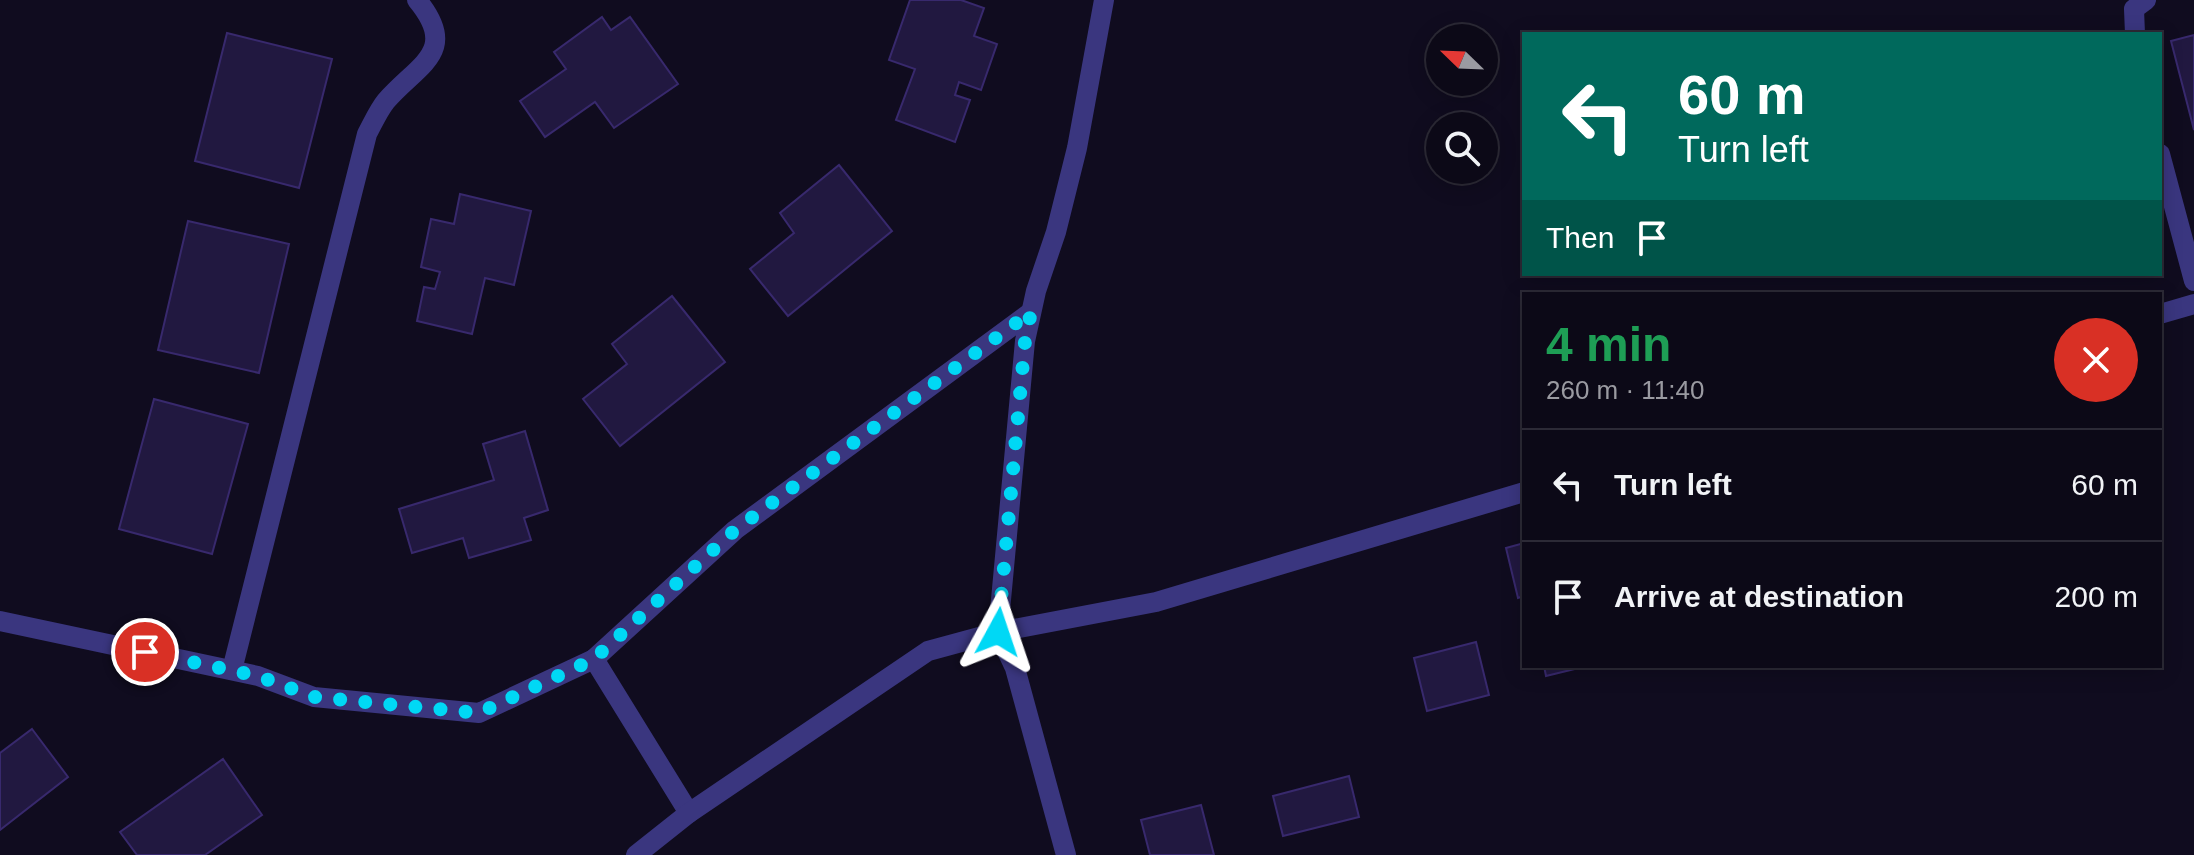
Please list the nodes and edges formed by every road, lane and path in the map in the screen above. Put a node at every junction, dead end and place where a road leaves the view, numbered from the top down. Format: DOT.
graph roads {
  1 [pos="417,0"];
  2 [pos="1104,0"];
  3 [pos="2146,0"];
  4 [pos="2135,32"];
  5 [pos="2162,161"];
  6 [pos="2194,281"];
  7 [pos="2194,304"];
  8 [pos="1031,312"];
  9 [pos="2162,313"];
  10 [pos="1522,493"];
  11 [pos="0,621"];
  12 [pos="998,632"];
  13 [pos="594,659"];
  14 [pos="232,670"];
  15 [pos="689,813"];
  16 [pos="636,855"];
  17 [pos="1066,855"];
  1 -- 14 [label="street"];
  2 -- 8 [label="street"];
  3 -- 4 [label="street"];
  5 -- 6 [label="street"];
  7 -- 9 [label="street"];
  8 -- 12 [label="street"];
  8 -- 13 [label="street"];
  10 -- 12 [label="street"];
  11 -- 14 [label="street"];
  12 -- 15 [label="street"];
  12 -- 17 [label="street"];
  13 -- 14 [label="street"];
  13 -- 15 [label="street"];
  15 -- 16 [label="street"];
}
